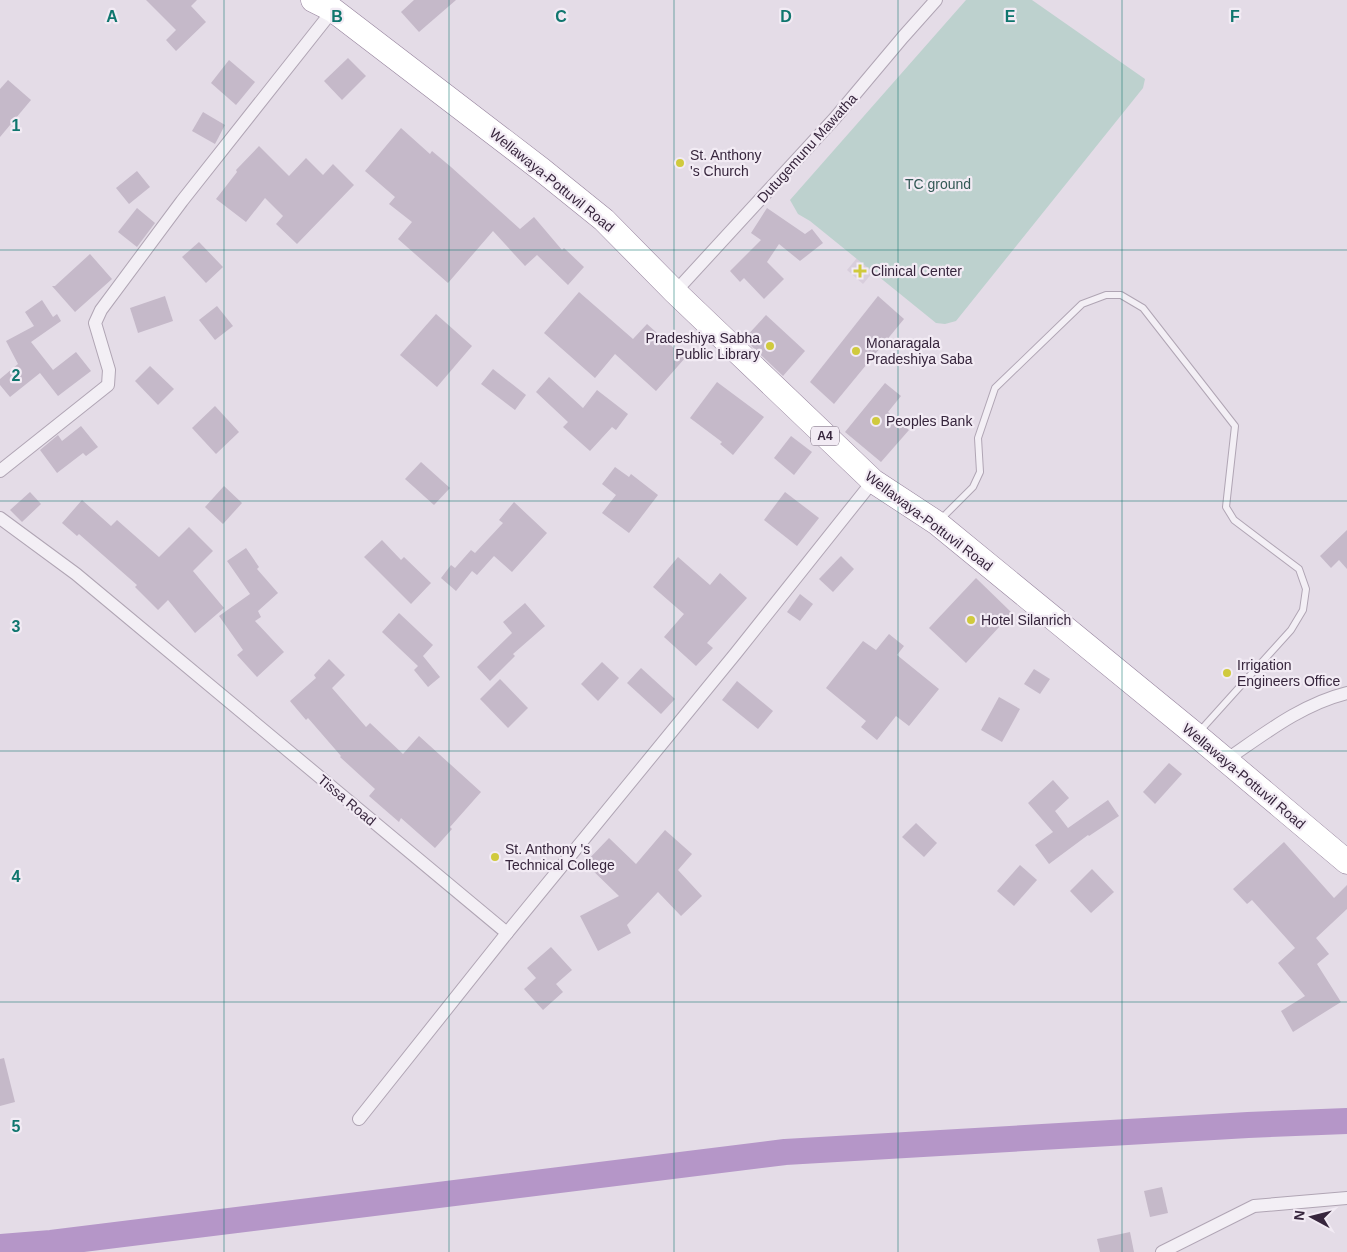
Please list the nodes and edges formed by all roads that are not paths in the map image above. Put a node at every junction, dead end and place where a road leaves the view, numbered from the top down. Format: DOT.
graph roads {
  1 [pos="936,0"];
  2 [pos="323,5"];
  3 [pos="675,292"];
  4 [pos="0,471"];
  5 [pos="873,481"];
  6 [pos="0,518"];
  7 [pos="937,523"];
  8 [pos="1347,693"];
  9 [pos="1196,735"];
  10 [pos="1226,760"];
  11 [pos="1347,862"];
  12 [pos="508,933"];
  13 [pos="359,1119"];
  14 [pos="1347,1198"];
  15 [pos="1162,1252"];
  1 -- 3 [label="street, Dutugemunu Mawatha"];
  2 -- 3 [label="highway, Wellawaya-Pottuvil Road / A4"];
  2 -- 4 [label="street"];
  3 -- 5 [label="highway, Wellawaya-Pottuvil Road / A4"];
  5 -- 7 [label="highway, Wellawaya-Pottuvil Road / A4"];
  5 -- 12 [label="street"];
  6 -- 12 [label="street, Tissa Road"];
  7 -- 9 [label="highway, Wellawaya-Pottuvil Road / A4"];
  7 -- 9 [label="lane"];
  8 -- 10 [label="street"];
  9 -- 10 [label="highway, Wellawaya-Pottuvil Road / A4"];
  10 -- 11 [label="highway, Wellawaya-Pottuvil Road / A4"];
  12 -- 13 [label="street"];
  14 -- 15 [label="street"];
}
